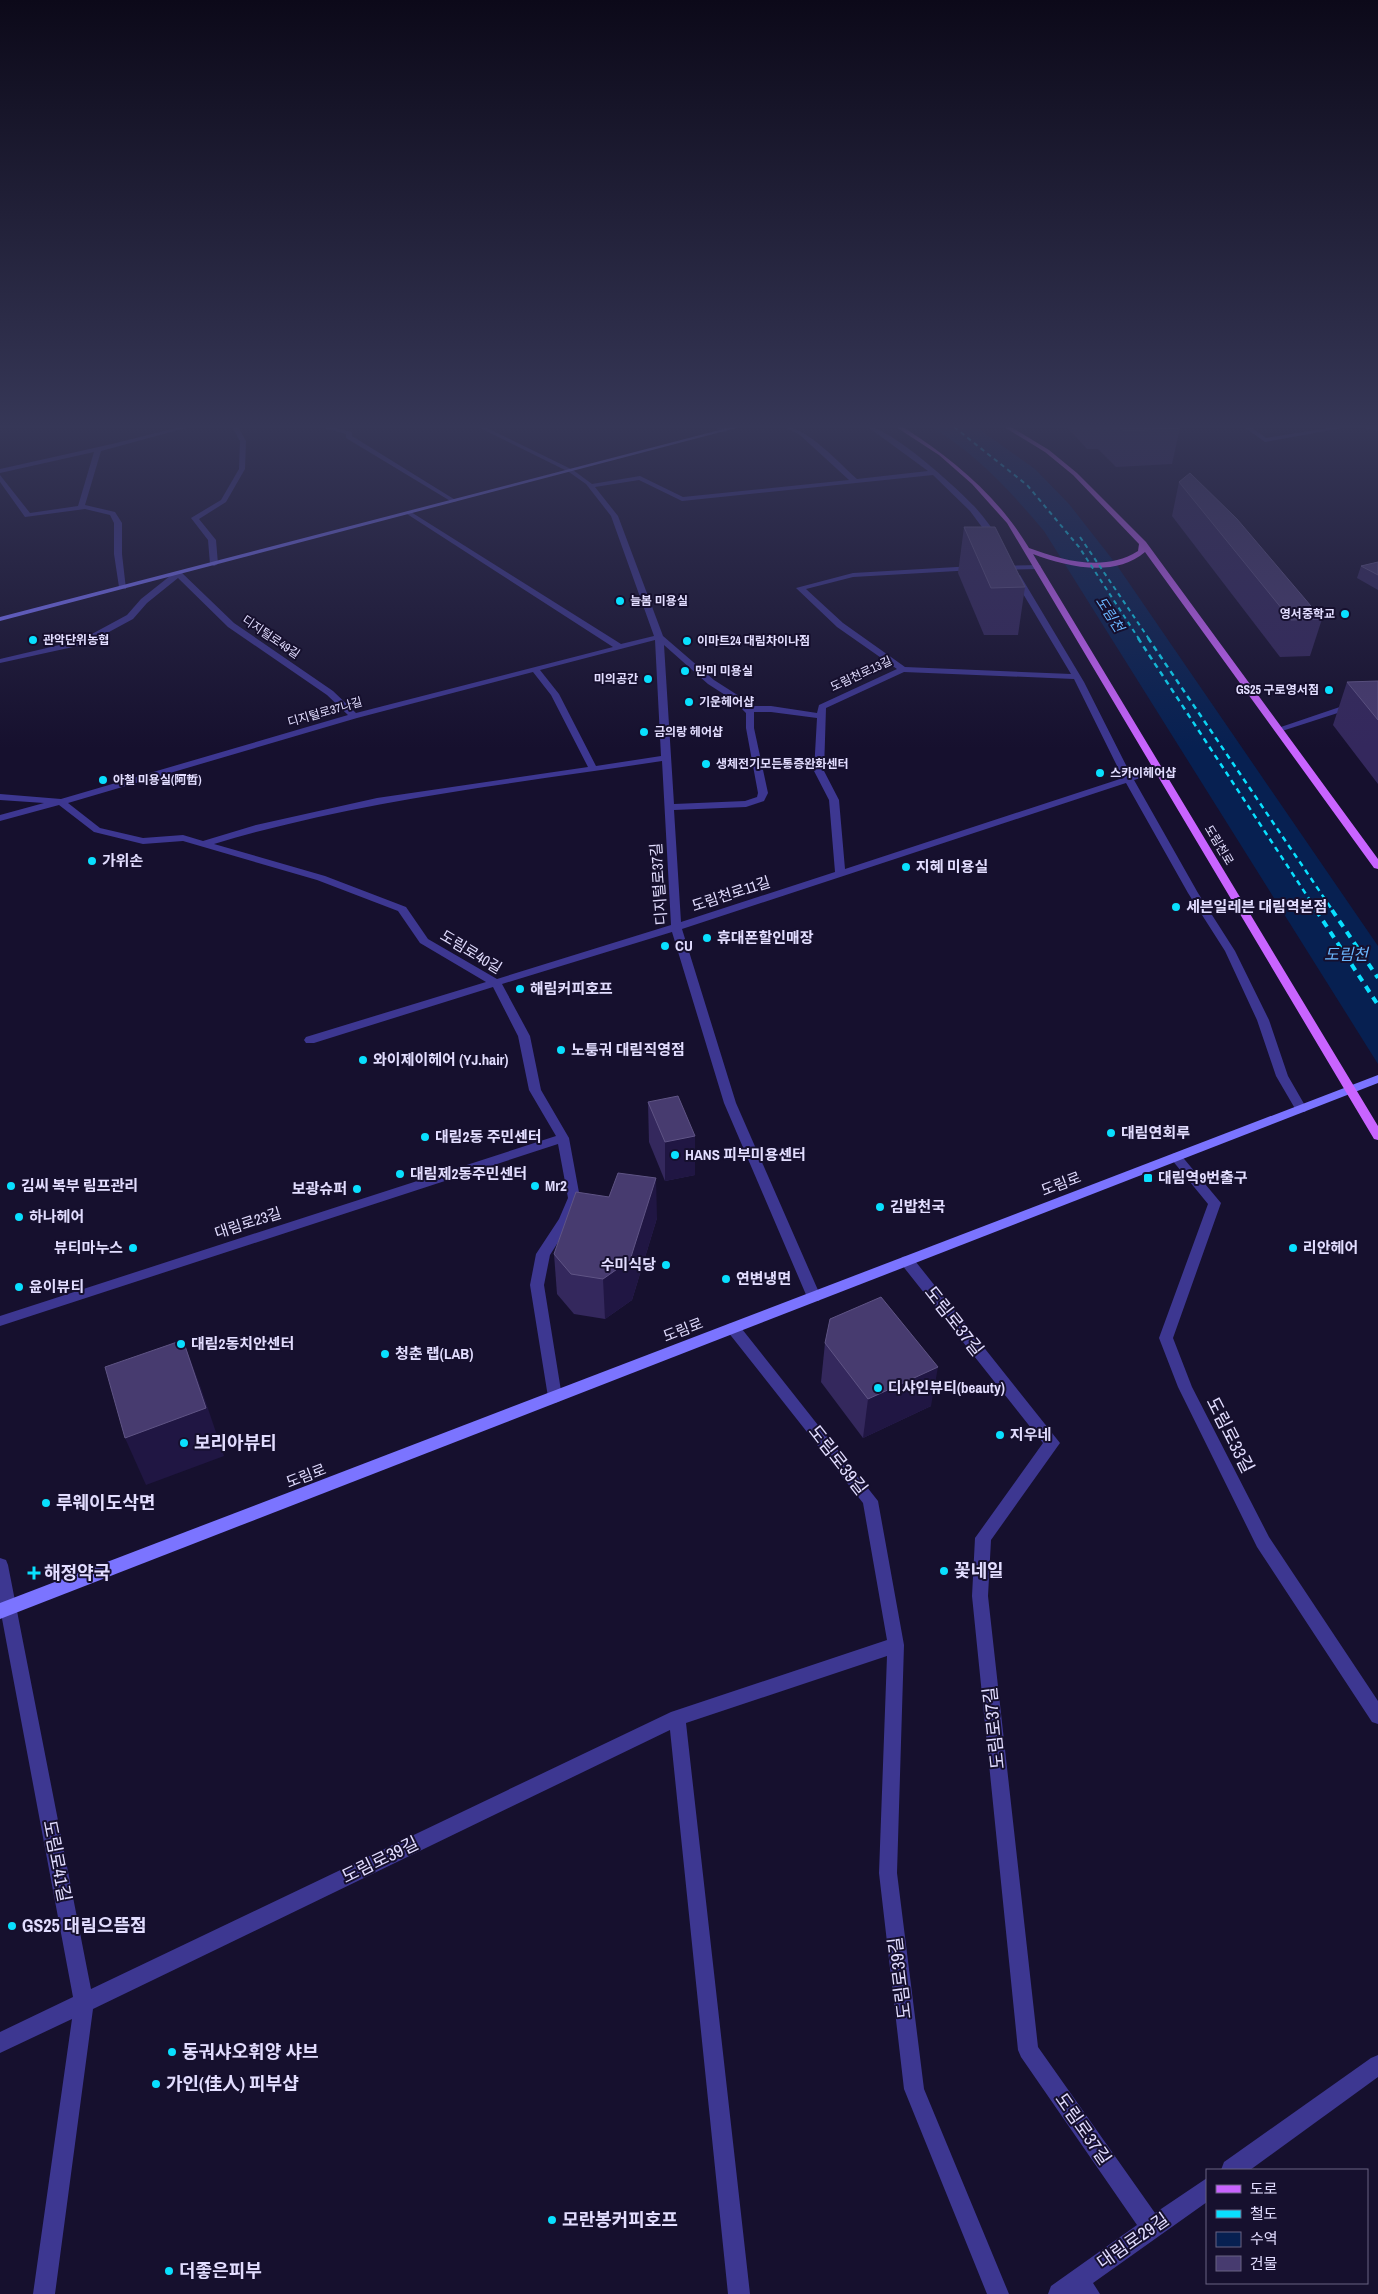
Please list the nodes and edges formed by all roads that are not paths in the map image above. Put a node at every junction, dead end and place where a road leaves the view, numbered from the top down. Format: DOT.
graph roads {
  1 [pos="118,534"];
  2 [pos="207,534"];
  3 [pos="329,534"];
  4 [pos="442,534"];
  5 [pos="621,534"];
  6 [pos="993,534"];
  7 [pos="1017,534"];
  8 [pos="1129,534"];
  9 [pos="1142,548"];
  10 [pos="1026,549"];
  11 [pos="1007,560"];
  12 [pos="214,564"];
  13 [pos="1037,567"];
  14 [pos="178,574"];
  15 [pos="122,587"];
  16 [pos="0,619"];
  17 [pos="659,637"];
  18 [pos="619,647"];
  19 [pos="0,661"];
  20 [pos="535,669"];
  21 [pos="903,669"];
  22 [pos="1077,677"];
  23 [pos="1378,697"];
  24 [pos="747,710"];
  25 [pos="354,716"];
  26 [pos="822,716"];
  27 [pos="1279,729"];
  28 [pos="666,758"];
  29 [pos="593,768"];
  30 [pos="1159,771"];
  31 [pos="1128,779"];
  32 [pos="0,797"];
  33 [pos="61,802"];
  34 [pos="669,807"];
  35 [pos="0,818"];
  36 [pos="203,844"];
  37 [pos="1378,866"];
  38 [pos="840,874"];
  39 [pos="676,927"];
  40 [pos="496,983"];
  41 [pos="310,1040"];
  42 [pos="1376,1080"];
  43 [pos="1351,1090"];
  44 [pos="1301,1109"];
  45 [pos="1378,1136"];
  46 [pos="563,1138"];
  47 [pos="1176,1157"];
  48 [pos="907,1261"];
  49 [pos="814,1297"];
  50 [pos="0,1321"];
  51 [pos="733,1328"];
  52 [pos="555,1397"];
  53 [pos="0,1565"];
  54 [pos="4,1609"];
  55 [pos="896,1645"];
  56 [pos="1378,1716"];
  57 [pos="676,1718"];
  58 [pos="84,2002"];
  59 [pos="0,2043"];
  60 [pos="1378,2065"];
  61 [pos="1233,2169"];
  62 [pos="1206,2190"];
  63 [pos="1152,2228"];
  64 [pos="1075,2290"];
  65 [pos="44,2294"];
  66 [pos="739,2294"];
  67 [pos="998,2294"];
  1 -- 15 [label="street"];
  2 -- 12 [label="street"];
  3 -- 12 [label="main road"];
  4 -- 18 [label="street"];
  5 -- 17 [label="street, 디지털로37길"];
  6 -- 11 [label="street"];
  7 -- 10 [label="main road, 도림천로"];
  8 -- 9 [label="main road"];
  9 -- 10 [label="main road"];
  9 -- 27 [label="main road"];
  10 -- 13 [label="main road, 도림천로"];
  11 -- 13 [label="street"];
  11 -- 21 [label="street, 도림천로13길"];
  11 -- 22 [label="street"];
  12 -- 14 [label="main road"];
  13 -- 30 [label="main road, 도림천로"];
  14 -- 15 [label="main road"];
  14 -- 19 [label="street"];
  14 -- 25 [label="street, 디지털로49길"];
  15 -- 16 [label="main road"];
  17 -- 18 [label="street, 디지털로37나길"];
  17 -- 24 [label="street"];
  17 -- 28 [label="street, 디지털로37길"];
  18 -- 20 [label="street, 디지털로37나길"];
  20 -- 25 [label="street, 디지털로37나길"];
  20 -- 29 [label="street"];
  21 -- 22 [label="street, 도림천로13길"];
  21 -- 26 [label="street, 도림천로13길"];
  22 -- 31 [label="street"];
  23 -- 27 [label="street"];
  24 -- 26 [label="street"];
  24 -- 34 [label="street"];
  25 -- 33 [label="street, 디지털로37나길"];
  26 -- 38 [label="street"];
  27 -- 37 [label="main road"];
  28 -- 29 [label="street"];
  28 -- 34 [label="street, 디지털로37길"];
  29 -- 36 [label="street"];
  30 -- 31 [label="street, 도림천로11길"];
  30 -- 43 [label="main road, 도림천로"];
  31 -- 38 [label="street, 도림천로11길"];
  31 -- 44 [label="street"];
  32 -- 33 [label="street"];
  33 -- 35 [label="street, 디지털로37나길"];
  33 -- 36 [label="street, 도림로40길"];
  34 -- 39 [label="street, 디지털로37길"];
  36 -- 40 [label="street, 도림로40길"];
  38 -- 39 [label="street, 도림천로11길"];
  39 -- 40 [label="street, 도림천로11길"];
  39 -- 49 [label="street, 디지털로37길"];
  40 -- 41 [label="street, 도림천로11길"];
  40 -- 46 [label="street, 도림로40길"];
  42 -- 43 [label="main road, 도림로"];
  43 -- 44 [label="main road, 도림로"];
  43 -- 45 [label="main road, 도림천로"];
  44 -- 47 [label="main road, 도림로"];
  46 -- 50 [label="street, 대림로23길"];
  46 -- 52 [label="street, 도림로40길"];
  47 -- 48 [label="main road, 도림로"];
  47 -- 56 [label="street, 도림로33길"];
  48 -- 49 [label="main road, 도림로"];
  48 -- 63 [label="street, 도림로37길"];
  49 -- 51 [label="main road, 도림로"];
  51 -- 52 [label="main road, 도림로"];
  51 -- 55 [label="street, 도림로39길"];
  52 -- 54 [label="main road, 도림로"];
  53 -- 54 [label="street, 도림로41길"];
  54 -- 58 [label="street, 도림로41길"];
  55 -- 57 [label="street, 도림로39길"];
  55 -- 67 [label="street, 도림로39길"];
  57 -- 58 [label="street, 도림로39길"];
  57 -- 66 [label="street"];
  58 -- 59 [label="street, 도림로39길"];
  58 -- 65 [label="street, 도림로41길"];
  60 -- 61 [label="street"];
  62 -- 63 [label="street, 대림로29길"];
  63 -- 64 [label="street, 대림로29길"];
}
